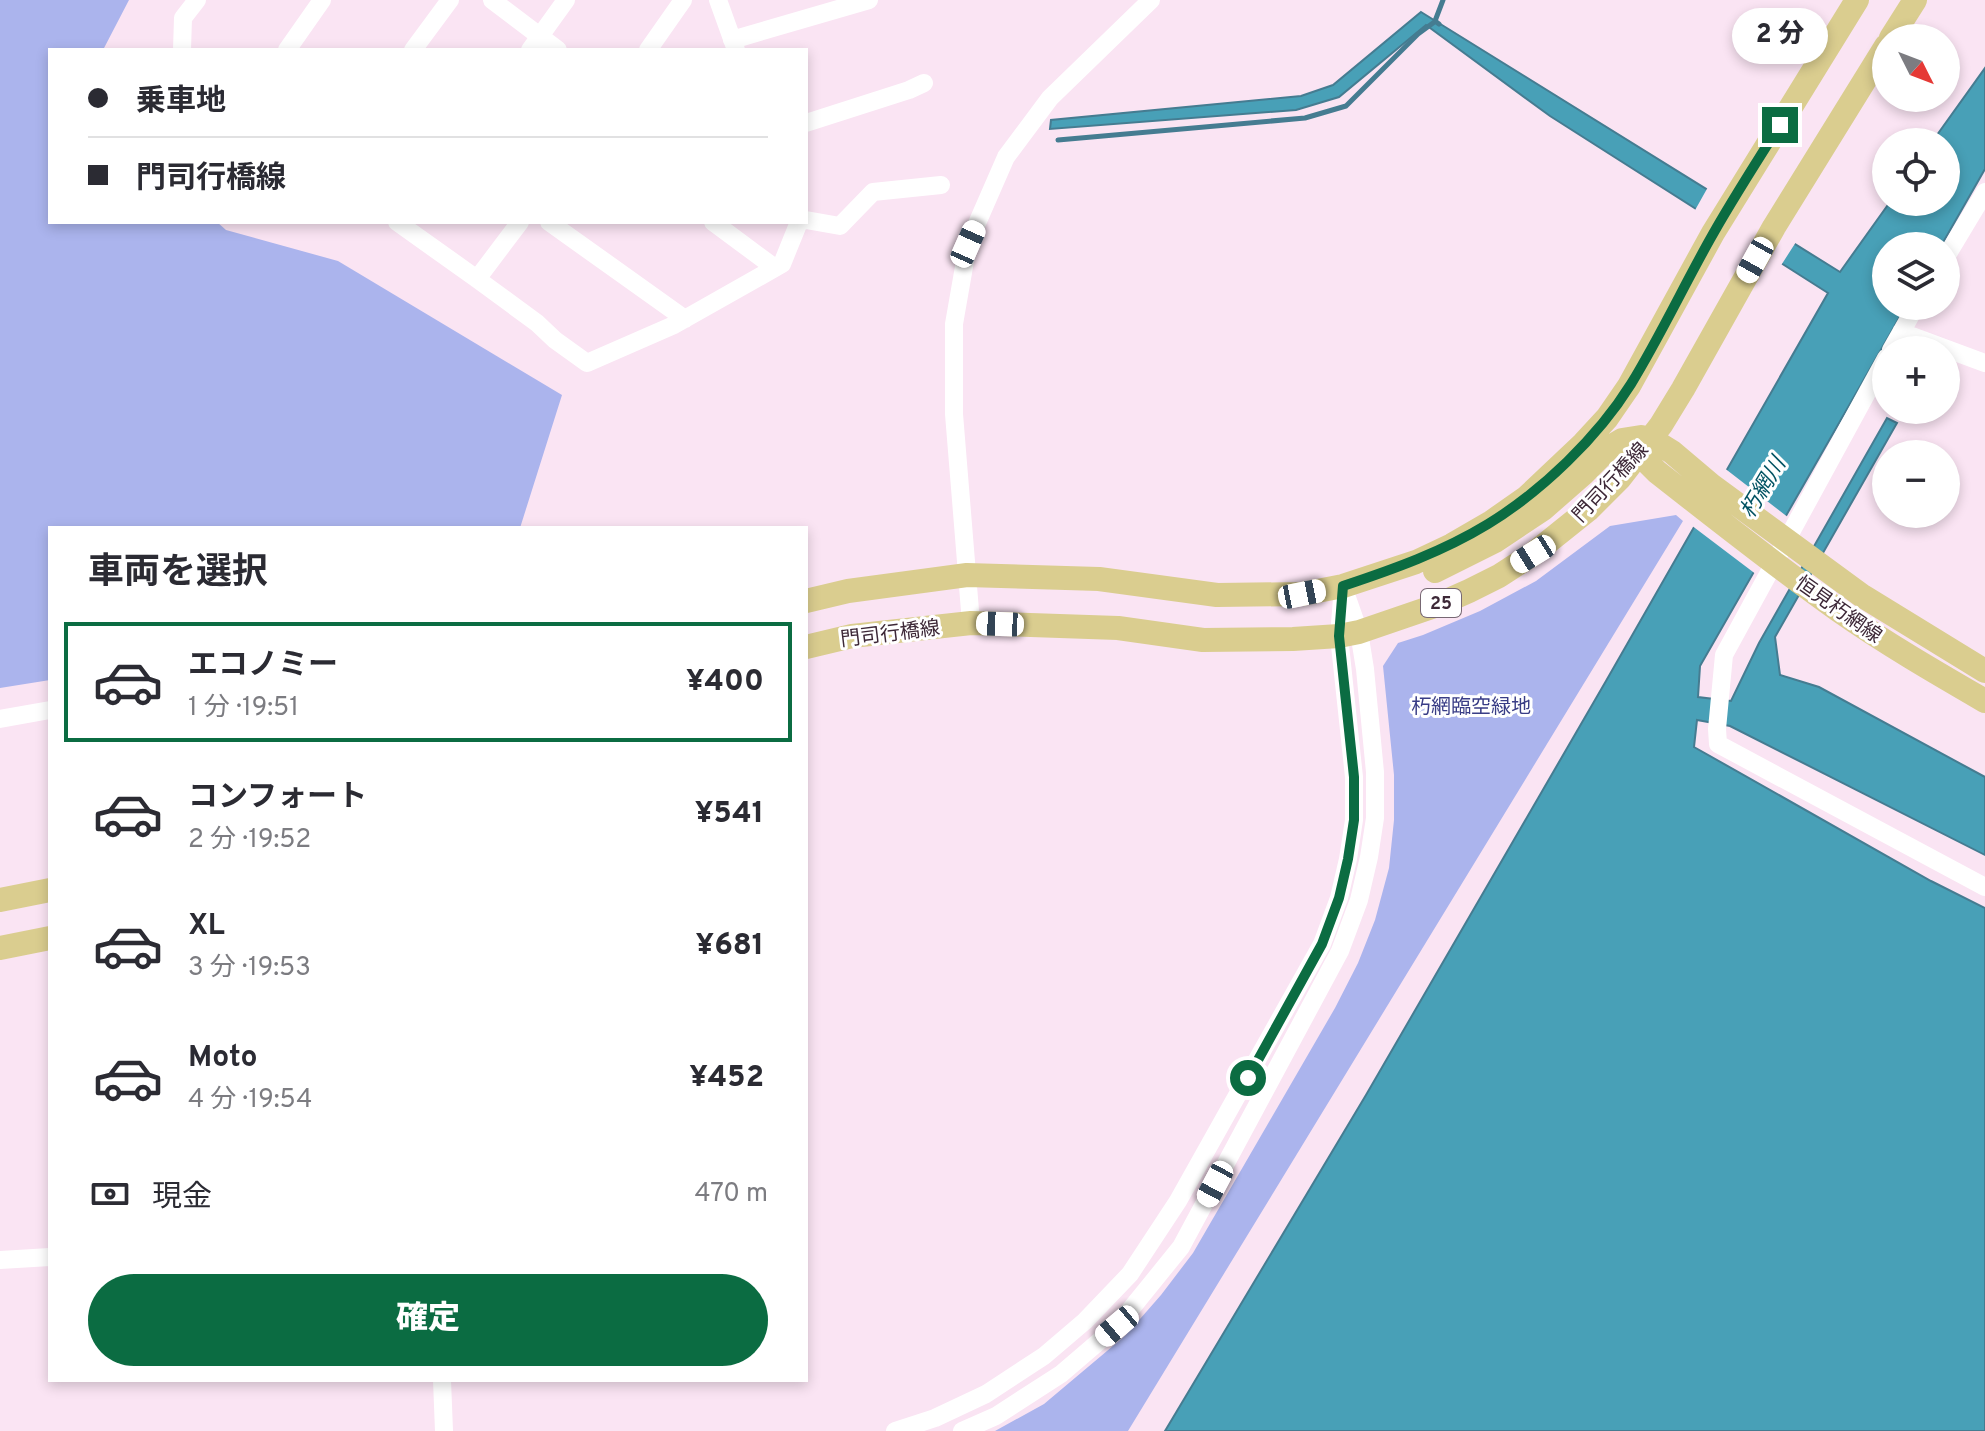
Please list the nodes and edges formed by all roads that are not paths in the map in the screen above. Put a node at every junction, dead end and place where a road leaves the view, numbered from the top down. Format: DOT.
graph roads {
  1 [pos="197,0"];
  2 [pos="322,0"];
  3 [pos="450,0"];
  4 [pos="492,0"];
  5 [pos="566,0"];
  6 [pos="683,0"];
  7 [pos="718,0"];
  8 [pos="799,0"];
  9 [pos="869,0"];
  10 [pos="1151,0"];
  11 [pos="1857,0"];
  12 [pos="1915,0"];
  13 [pos="805,19"];
  14 [pos="1900,24"];
  15 [pos="535,43"];
  16 [pos="734,45"];
  17 [pos="182,48"];
  18 [pos="288,48"];
  19 [pos="414,48"];
  20 [pos="649,48"];
  21 [pos="1872,69"];
  22 [pos="924,83"];
  23 [pos="808,122"];
  24 [pos="941,185"];
  25 [pos="1985,192"];
  26 [pos="808,220"];
  27 [pos="401,224"];
  28 [pos="518,224"];
  29 [pos="552,224"];
  30 [pos="716,224"];
  31 [pos="798,224"];
  32 [pos="1960,234"];
  33 [pos="775,268"];
  34 [pos="477,279"];
  35 [pos="685,319"];
  36 [pos="1908,320"];
  37 [pos="1901,332"];
  38 [pos="1899,336"];
  39 [pos="1985,363"];
  40 [pos="1872,384"];
  41 [pos="1629,386"];
  42 [pos="1672,408"];
  43 [pos="1641,443"];
  44 [pos="1664,462"];
  45 [pos="1620,478"];
  46 [pos="1706,495"];
  47 [pos="967,575"];
  48 [pos="1343,586"];
  49 [pos="808,601"];
  50 [pos="971,623"];
  51 [pos="1349,634"];
  52 [pos="808,647"];
  53 [pos="1985,671"];
  54 [pos="1985,701"];
  55 [pos="48,710"];
  56 [pos="0,719"];
  57 [pos="1985,887"];
  58 [pos="48,890"];
  59 [pos="0,900"];
  60 [pos="48,938"];
  61 [pos="0,948"];
  62 [pos="48,1257"];
  63 [pos="0,1260"];
  64 [pos="442,1382"];
  65 [pos="444,1431"];
  66 [pos="895,1431"];
  67 [pos="962,1431"];
  1 -- 17 [label="street"];
  2 -- 18 [label="street"];
  3 -- 19 [label="street"];
  4 -- 15 [label="street"];
  5 -- 15 [label="street"];
  6 -- 20 [label="street"];
  7 -- 16 [label="street"];
  8 -- 13 [label="street"];
  9 -- 13 [label="street"];
  10 -- 47 [label="street"];
  11 -- 41 [label="main road, 25"];
  12 -- 14 [label="main road"];
  13 -- 16 [label="street"];
  21 -- 42 [label="main road, 門司行橋線 / 25"];
  22 -- 23 [label="street"];
  24 -- 26 [label="street"];
  25 -- 32 [label="street"];
  27 -- 34 [label="street"];
  28 -- 34 [label="street"];
  29 -- 35 [label="street"];
  30 -- 33 [label="street"];
  31 -- 33 [label="street"];
  33 -- 35 [label="street"];
  34 -- 35 [label="street"];
  36 -- 37 [label="street"];
  37 -- 38 [label="street"];
  37 -- 39 [label="street"];
  40 -- 57 [label="street"];
  41 -- 43 [label="main road"];
  41 -- 48 [label="main road, 25"];
  42 -- 43 [label="main road, 門司行橋線 / 25"];
  42 -- 44 [label="main road"];
  43 -- 44 [label="main road"];
  43 -- 45 [label="main road, 門司行橋線 / 25"];
  43 -- 48 [label="main road"];
  44 -- 45 [label="main road"];
  44 -- 46 [label="main road"];
  45 -- 51 [label="main road, 門司行橋線 / 25"];
  46 -- 53 [label="main road, 恒見朽網線"];
  46 -- 54 [label="main road, 恒見朽網線"];
  47 -- 48 [label="main road, 25"];
  47 -- 49 [label="main road, 25"];
  47 -- 50 [label="street"];
  48 -- 51 [label="street"];
  50 -- 51 [label="main road, 門司行橋線 / 25"];
  50 -- 52 [label="main road, 門司行橋線 / 25"];
  51 -- 66 [label="street"];
  51 -- 67 [label="street"];
  55 -- 56 [label="street"];
  58 -- 59 [label="main road"];
  60 -- 61 [label="main road"];
  62 -- 63 [label="street"];
  64 -- 65 [label="street"];
}
